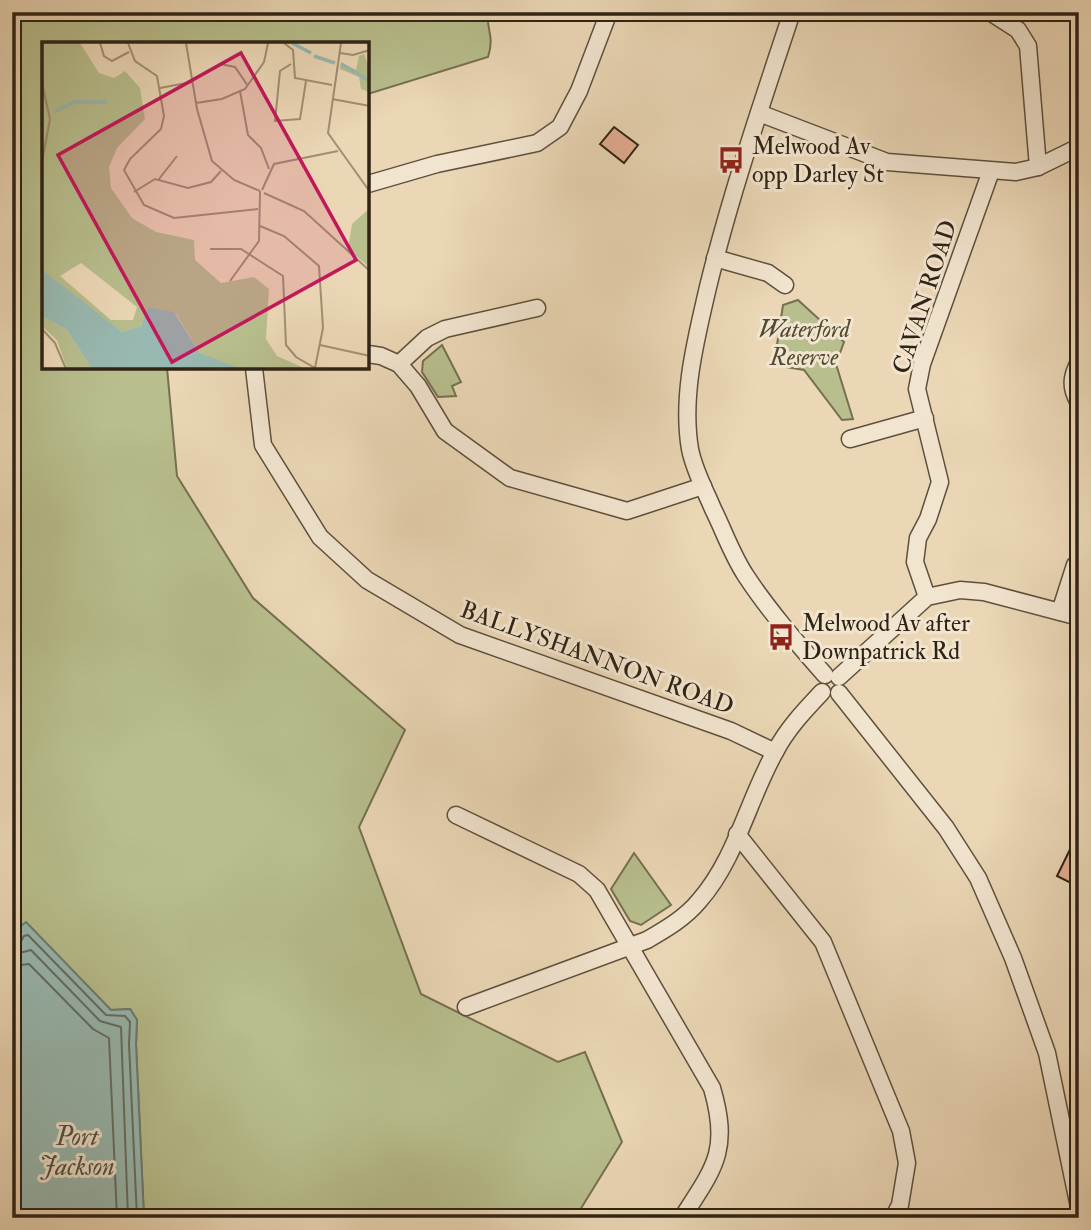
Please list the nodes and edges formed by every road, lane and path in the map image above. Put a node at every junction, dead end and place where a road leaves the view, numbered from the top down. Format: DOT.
graph roads {
  1 [pos="609,12"];
  2 [pos="792,12"];
  3 [pos="990,12"];
  4 [pos="759,113"];
  5 [pos="1079,146"];
  6 [pos="1038,167"];
  7 [pos="991,171"];
  8 [pos="369,184"];
  9 [pos="715,258"];
  10 [pos="785,285"];
  11 [pos="537,308"];
  12 [pos="369,354"];
  13 [pos="1079,362"];
  14 [pos="399,365"];
  15 [pos="254,369"];
  16 [pos="1079,403"];
  17 [pos="925,418"];
  18 [pos="850,439"];
  19 [pos="703,486"];
  20 [pos="1076,565"];
  21 [pos="927,597"];
  22 [pos="1060,612"];
  23 [pos="1079,617"];
  24 [pos="835,682"];
  25 [pos="775,752"];
  26 [pos="456,815"];
  27 [pos="737,834"];
  28 [pos="630,946"];
  29 [pos="466,1007"];
  30 [pos="1079,1208"];
  31 [pos="682,1218"];
  32 [pos="893,1218"];
  1 -- 8 [label="street"];
  2 -- 4 [label="street"];
  3 -- 6 [label="street"];
  4 -- 7 [label="street"];
  4 -- 9 [label="street"];
  5 -- 6 [label="street"];
  6 -- 7 [label="street"];
  7 -- 17 [label="street, CAVAN ROAD"];
  9 -- 10 [label="street"];
  9 -- 19 [label="street"];
  11 -- 14 [label="street"];
  12 -- 14 [label="street"];
  13 -- 16 [label="street"];
  14 -- 19 [label="street"];
  15 -- 25 [label="street, BALLYSHANNON ROAD"];
  17 -- 18 [label="street"];
  17 -- 21 [label="street, CAVAN ROAD"];
  19 -- 24 [label="street"];
  20 -- 22 [label="street"];
  21 -- 22 [label="street"];
  21 -- 24 [label="street"];
  22 -- 23 [label="street"];
  24 -- 25 [label="street"];
  24 -- 30 [label="street"];
  25 -- 27 [label="street"];
  26 -- 28 [label="street"];
  27 -- 28 [label="street"];
  27 -- 32 [label="street"];
  28 -- 29 [label="street"];
  28 -- 31 [label="street"];
}
